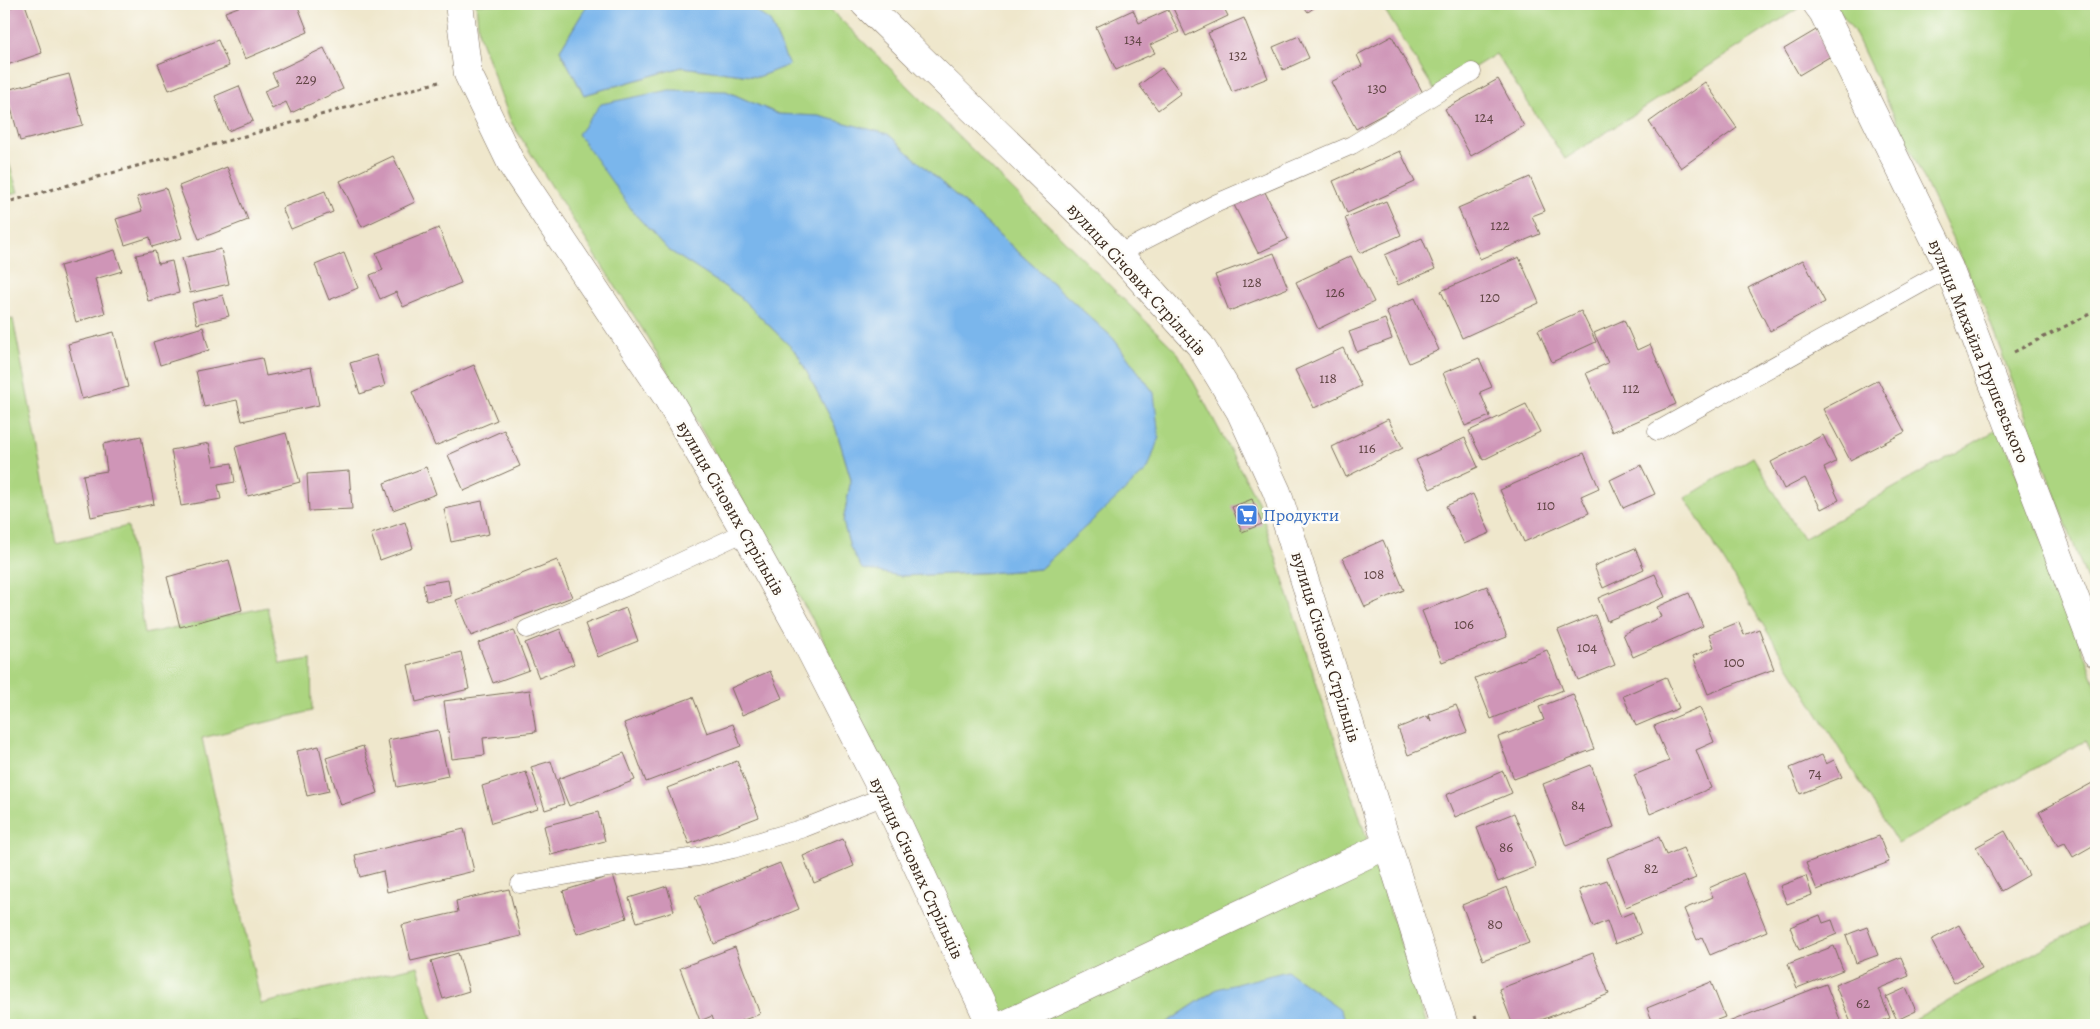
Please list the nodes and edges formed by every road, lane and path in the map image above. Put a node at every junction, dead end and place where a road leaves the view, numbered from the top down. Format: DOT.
graph roads {
  1 [pos="460,4"];
  2 [pos="865,4"];
  3 [pos="1817,4"];
  4 [pos="1472,72"];
  5 [pos="468,74"];
  6 [pos="4,203"];
  7 [pos="1118,254"];
  8 [pos="1949,268"];
  9 [pos="2096,311"];
  10 [pos="1987,366"];
  11 [pos="1657,431"];
  12 [pos="745,532"];
  13 [pos="527,629"];
  14 [pos="2096,653"];
  15 [pos="885,796"];
  16 [pos="1387,845"];
  17 [pos="520,884"];
  18 [pos="991,1025"];
  19 [pos="1004,1025"];
  20 [pos="1444,1025"];
  1 -- 5 [label="street, вулиця Січових Стрільців"];
  2 -- 7 [label="street, вулиця Січових Стрільців"];
  3 -- 8 [label="street, вулиця Михайла Грушевського"];
  4 -- 7 [label="lane"];
  5 -- 6 [label="path"];
  5 -- 12 [label="street, вулиця Січових Стрільців"];
  7 -- 16 [label="street, вулиця Січових Стрільців"];
  8 -- 10 [label="street, вулиця Михайла Грушевського"];
  8 -- 11 [label="lane"];
  9 -- 10 [label="path"];
  10 -- 14 [label="street, вулиця Михайла Грушевського"];
  12 -- 13 [label="lane"];
  12 -- 15 [label="street, вулиця Січових Стрільців"];
  15 -- 17 [label="lane"];
  15 -- 18 [label="street, вулиця Січових Стрільців"];
  16 -- 19 [label="street"];
  16 -- 20 [label="street, вулиця Січових Стрільців"];
}
